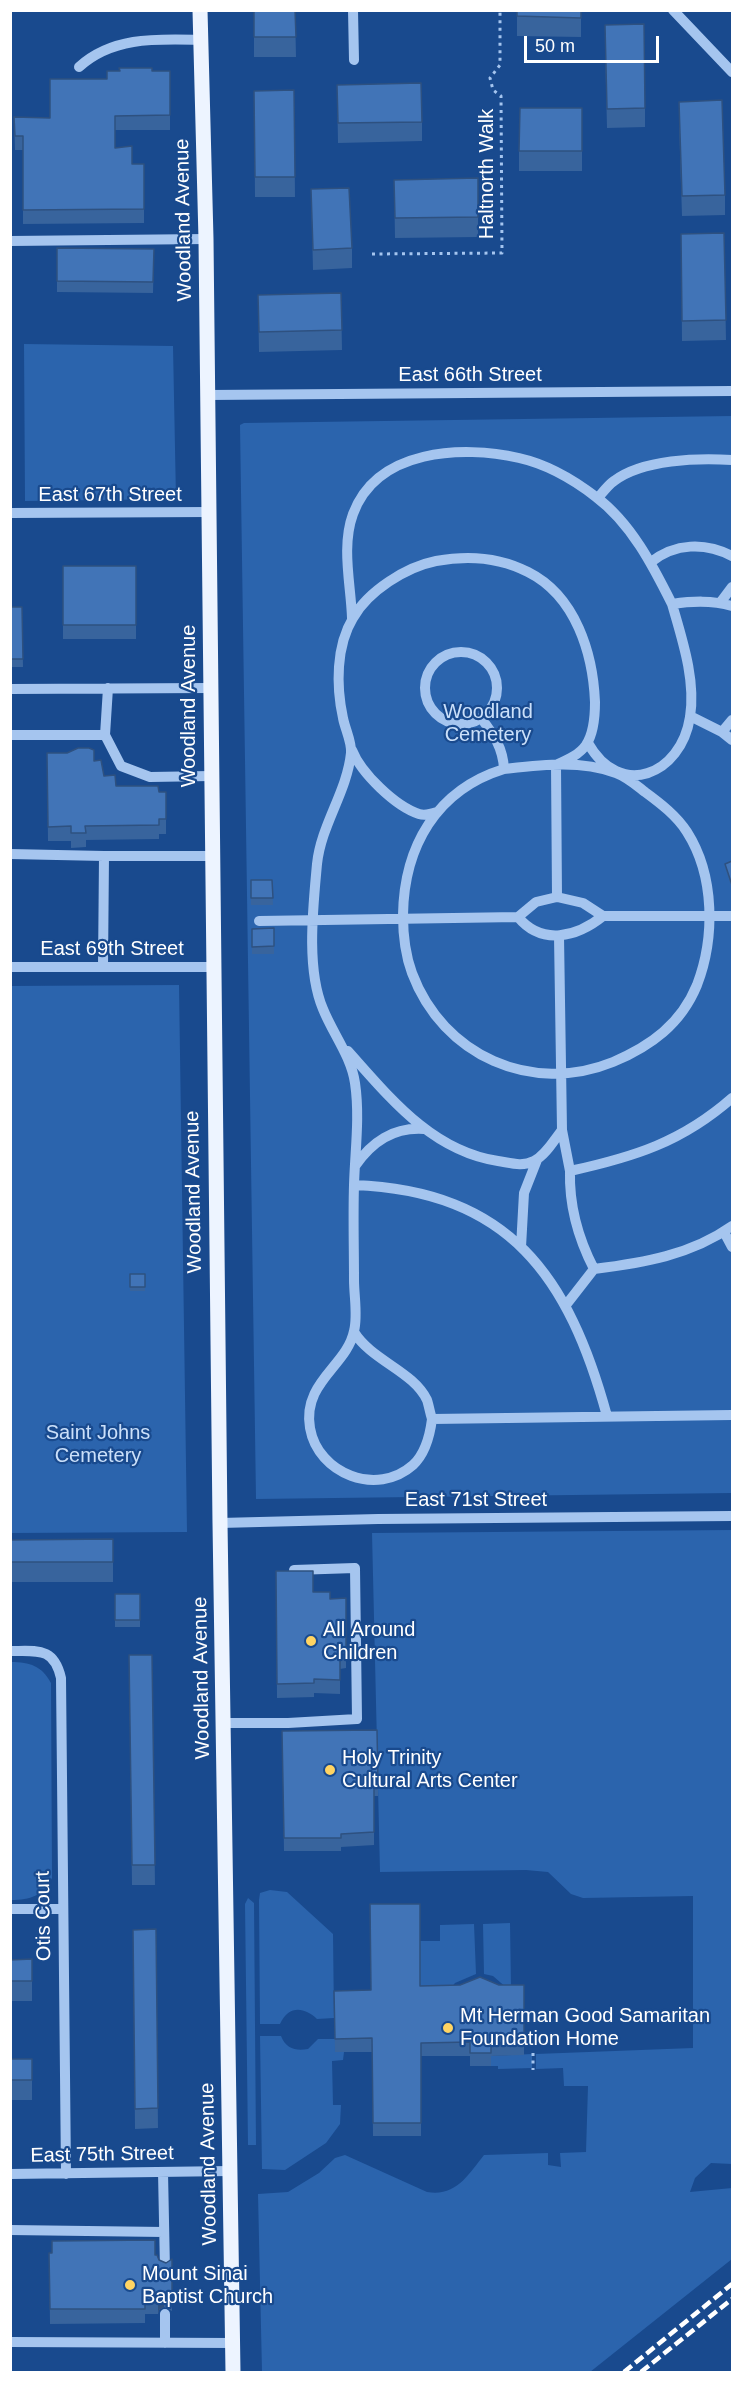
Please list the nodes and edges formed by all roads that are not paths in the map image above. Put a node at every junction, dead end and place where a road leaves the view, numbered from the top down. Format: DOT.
graph roads {
  1 [pos="200,10"];
  2 [pos="353,10"];
  3 [pos="673,10"];
  4 [pos="201,40"];
  5 [pos="354,60"];
  6 [pos="79,67"];
  7 [pos="732,72"];
  8 [pos="206,239"];
  9 [pos="10,241"];
  10 [pos="732,391"];
  11 [pos="208,395"];
  12 [pos="732,460"];
  13 [pos="598,498"];
  14 [pos="209,512"];
  15 [pos="10,513"];
  16 [pos="732,556"];
  17 [pos="651,562"];
  18 [pos="732,587"];
  19 [pos="720,603"];
  20 [pos="672,604"];
  21 [pos="732,606"];
  22 [pos="352,618"];
  23 [pos="108,688"];
  24 [pos="210,688"];
  25 [pos="10,689"];
  26 [pos="690,716"];
  27 [pos="482,718"];
  28 [pos="732,720"];
  29 [pos="722,732"];
  30 [pos="10,735"];
  31 [pos="105,735"];
  32 [pos="732,740"];
  33 [pos="588,743"];
  34 [pos="351,750"];
  35 [pos="556,765"];
  36 [pos="504,769"];
  37 [pos="619,774"];
  38 [pos="210,776"];
  39 [pos="437,812"];
  40 [pos="417,813"];
  41 [pos="423,833"];
  42 [pos="10,854"];
  43 [pos="104,856"];
  44 [pos="211,856"];
  45 [pos="557,897"];
  46 [pos="603,916"];
  47 [pos="709,916"];
  48 [pos="732,916"];
  49 [pos="518,917"];
  50 [pos="404,920"];
  51 [pos="259,921"];
  52 [pos="313,921"];
  53 [pos="559,936"];
  54 [pos="10,967"];
  55 [pos="103,967"];
  56 [pos="213,967"];
  57 [pos="340,1043"];
  58 [pos="561,1074"];
  59 [pos="732,1098"];
  60 [pos="424,1129"];
  61 [pos="562,1130"];
  62 [pos="537,1160"];
  63 [pos="355,1166"];
  64 [pos="570,1171"];
  65 [pos="354,1185"];
  66 [pos="728,1229"];
  67 [pos="521,1247"];
  68 [pos="732,1247"];
  69 [pos="594,1269"];
  70 [pos="566,1305"];
  71 [pos="354,1332"];
  72 [pos="732,1415"];
  73 [pos="608,1416"];
  74 [pos="432,1419"];
  75 [pos="732,1516"];
  76 [pos="220,1523"];
  77 [pos="294,1570"];
  78 [pos="10,1651"];
  79 [pos="223,1723"];
  80 [pos="10,1909"];
  81 [pos="62,1909"];
  82 [pos="230,2171"];
  83 [pos="163,2172"];
  84 [pos="10,2174"];
  85 [pos="66,2174"];
  86 [pos="10,2230"];
  87 [pos="164,2237"];
  88 [pos="165,2270"];
  89 [pos="165,2314"];
  90 [pos="10,2342"];
  91 [pos="165,2343"];
  92 [pos="233,2343"];
  93 [pos="233,2373"];
  1 -- 4 [label="main road, Woodland Avenue"];
  2 -- 5 [label="street"];
  3 -- 7 [label="street"];
  4 -- 6 [label="street"];
  4 -- 8 [label="main road, Woodland Avenue"];
  8 -- 9 [label="street"];
  8 -- 11 [label="main road, Woodland Avenue"];
  10 -- 11 [label="street, East 66th Street"];
  11 -- 14 [label="main road, Woodland Avenue"];
  12 -- 13 [label="street"];
  13 -- 17 [label="street"];
  13 -- 22 [label="street"];
  14 -- 15 [label="street, East 67th Street"];
  14 -- 24 [label="main road, Woodland Avenue"];
  16 -- 17 [label="street"];
  17 -- 20 [label="street"];
  18 -- 19 [label="street"];
  19 -- 20 [label="street"];
  19 -- 21 [label="street"];
  20 -- 26 [label="street"];
  22 -- 33 [label="street"];
  22 -- 34 [label="street"];
  23 -- 24 [label="street"];
  23 -- 25 [label="street"];
  23 -- 31 [label="street"];
  24 -- 38 [label="main road, Woodland Avenue"];
  26 -- 29 [label="street"];
  26 -- 37 [label="street"];
  27 -- 27 [label="street"];
  27 -- 36 [label="street"];
  28 -- 29 [label="street"];
  29 -- 32 [label="street"];
  30 -- 31 [label="street"];
  31 -- 38 [label="street"];
  33 -- 35 [label="street"];
  33 -- 37 [label="street"];
  34 -- 40 [label="street"];
  34 -- 52 [label="street"];
  35 -- 36 [label="street"];
  35 -- 37 [label="street"];
  35 -- 45 [label="street"];
  36 -- 39 [label="street"];
  37 -- 47 [label="street"];
  38 -- 44 [label="main road, Woodland Avenue"];
  39 -- 40 [label="street"];
  39 -- 41 [label="street"];
  40 -- 41 [label="street"];
  41 -- 50 [label="street"];
  42 -- 43 [label="street"];
  43 -- 44 [label="street"];
  43 -- 55 [label="street"];
  44 -- 56 [label="main road, Woodland Avenue"];
  45 -- 46 [label="street"];
  45 -- 49 [label="street"];
  46 -- 47 [label="street"];
  46 -- 53 [label="street"];
  47 -- 48 [label="street"];
  47 -- 58 [label="street"];
  49 -- 50 [label="street"];
  49 -- 53 [label="street"];
  50 -- 52 [label="street"];
  50 -- 58 [label="street"];
  51 -- 52 [label="street"];
  52 -- 57 [label="street"];
  53 -- 58 [label="street"];
  54 -- 55 [label="street, East 69th Street"];
  55 -- 56 [label="street, East 69th Street"];
  56 -- 76 [label="main road, Woodland Avenue"];
  57 -- 60 [label="street"];
  57 -- 63 [label="street"];
  58 -- 61 [label="street"];
  59 -- 64 [label="street"];
  60 -- 62 [label="street"];
  60 -- 63 [label="street"];
  61 -- 62 [label="street"];
  61 -- 64 [label="street"];
  62 -- 67 [label="street"];
  63 -- 65 [label="street"];
  64 -- 69 [label="street"];
  65 -- 67 [label="street"];
  65 -- 71 [label="street"];
  66 -- 68 [label="street"];
  66 -- 69 [label="street"];
  67 -- 70 [label="street"];
  69 -- 70 [label="street"];
  70 -- 73 [label="street"];
  71 -- 74 [label="street"];
  71 -- 74 [label="street"];
  72 -- 73 [label="street"];
  73 -- 74 [label="street"];
  75 -- 76 [label="street, East 71st Street"];
  76 -- 79 [label="main road, Woodland Avenue"];
  77 -- 79 [label="street"];
  78 -- 81 [label="street, Otis Court"];
  79 -- 82 [label="main road, Woodland Avenue"];
  80 -- 81 [label="street"];
  81 -- 85 [label="street, Otis Court"];
  82 -- 83 [label="street, East 75th Street"];
  82 -- 92 [label="main road, Woodland Avenue"];
  83 -- 85 [label="street, East 75th Street"];
  83 -- 87 [label="street"];
  84 -- 85 [label="street, East 75th Street"];
  86 -- 87 [label="street"];
  87 -- 88 [label="street"];
  89 -- 91 [label="street"];
  90 -- 91 [label="street"];
  91 -- 92 [label="street"];
  92 -- 93 [label="main road, Woodland Avenue"];
}
